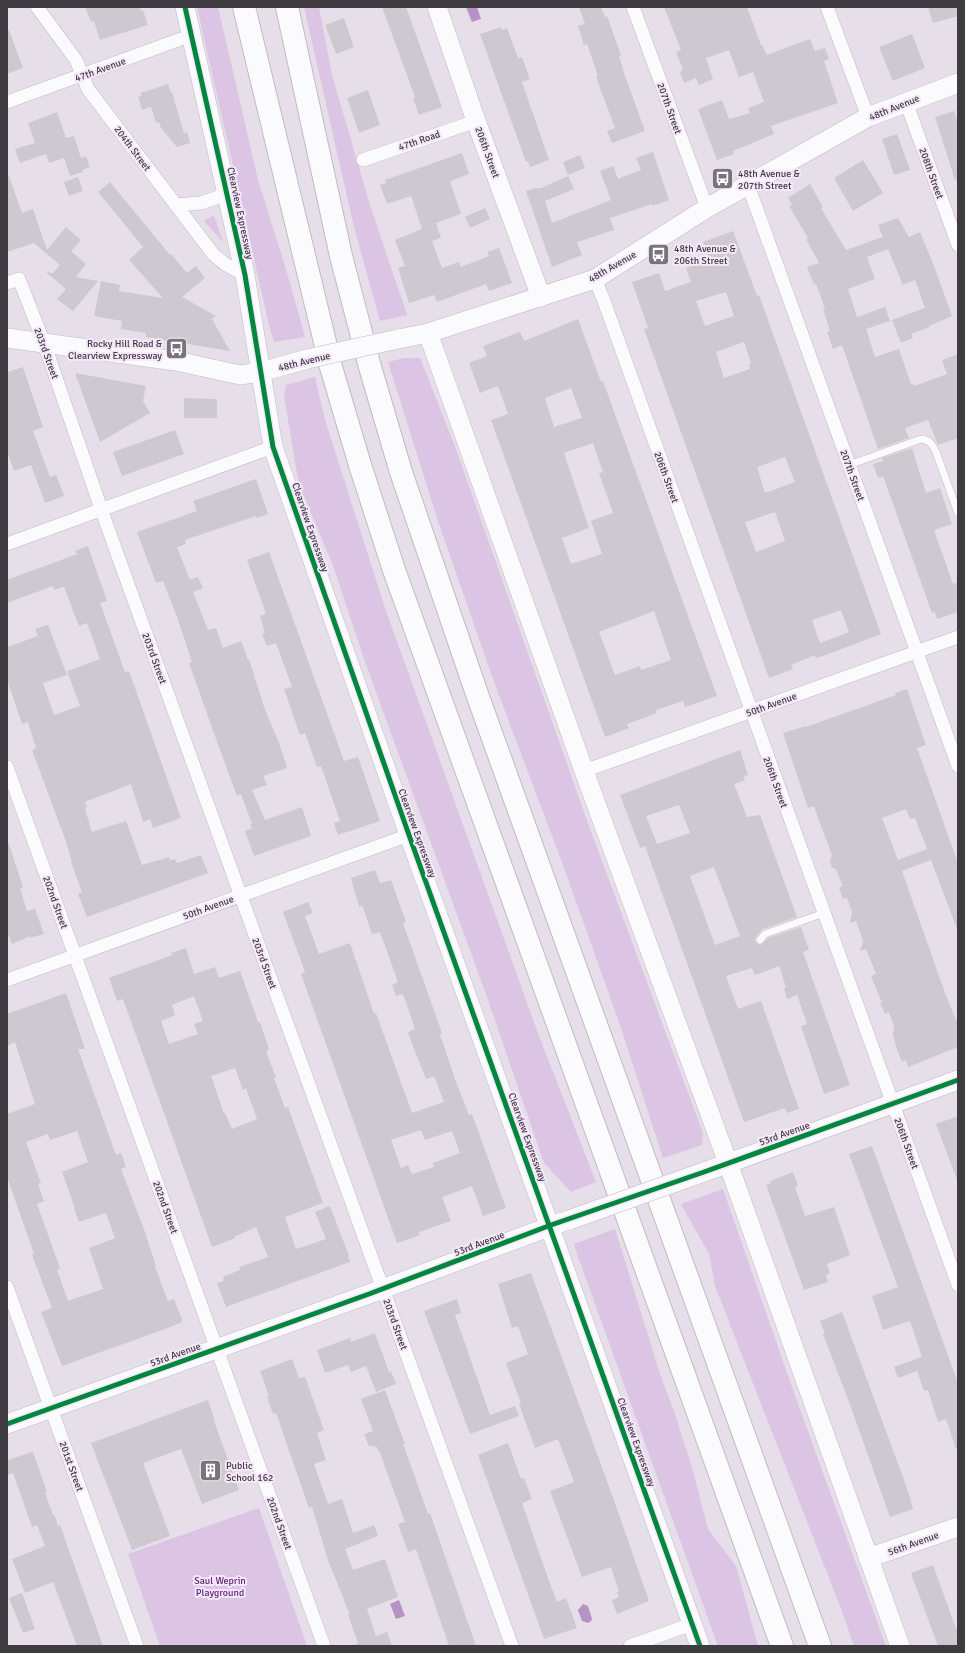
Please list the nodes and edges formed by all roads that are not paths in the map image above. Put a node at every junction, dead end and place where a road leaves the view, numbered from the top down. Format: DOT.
graph roads {
  1 [pos="37,7"];
  2 [pos="185,7"];
  3 [pos="244,7"];
  4 [pos="437,7"];
  5 [pos="633,7"];
  6 [pos="827,7"];
  7 [pos="287,8"];
  8 [pos="192,35"];
  9 [pos="82,75"];
  10 [pos="958,83"];
  11 [pos="7,102"];
  12 [pos="906,102"];
  13 [pos="868,117"];
  14 [pos="476,121"];
  15 [pos="363,160"];
  16 [pos="748,185"];
  17 [pos="228,194"];
  18 [pos="176,205"];
  19 [pos="707,208"];
  20 [pos="958,245"];
  21 [pos="245,275"];
  22 [pos="595,279"];
  23 [pos="13,281"];
  24 [pos="541,297"];
  25 [pos="428,333"];
  26 [pos="7,338"];
  27 [pos="44,343"];
  28 [pos="261,372"];
  29 [pos="273,447"];
  30 [pos="849,465"];
  31 [pos="102,510"];
  32 [pos="958,513"];
  33 [pos="7,544"];
  34 [pos="958,637"];
  35 [pos="917,652"];
  36 [pos="751,712"];
  37 [pos="958,766"];
  38 [pos="7,767"];
  39 [pos="584,771"];
  40 [pos="409,835"];
  41 [pos="241,895"];
  42 [pos="824,913"];
  43 [pos="760,940"];
  44 [pos="75,955"];
  45 [pos="7,980"];
  46 [pos="958,1080"];
  47 [pos="892,1104"];
  48 [pos="728,1163"];
  49 [pos="551,1225"];
  50 [pos="958,1285"];
  51 [pos="7,1287"];
  52 [pos="383,1289"];
  53 [pos="217,1348"];
  54 [pos="51,1408"];
  55 [pos="7,1424"];
  56 [pos="958,1526"];
  57 [pos="868,1558"];
  58 [pos="692,1624"];
  59 [pos="137,1646"];
  60 [pos="324,1646"];
  61 [pos="512,1646"];
  62 [pos="630,1646"];
  63 [pos="700,1646"];
  64 [pos="782,1646"];
  65 [pos="820,1646"];
  66 [pos="900,1646"];
  1 -- 9 [label="street, 204th Street"];
  2 -- 8 [label="street, Clearview Expressway"];
  3 -- 64 [label="highway"];
  4 -- 14 [label="street, 206th Street"];
  5 -- 19 [label="street, 207th Street"];
  6 -- 13 [label="street"];
  7 -- 65 [label="highway"];
  8 -- 9 [label="street, 47th Avenue"];
  8 -- 17 [label="street, Clearview Expressway"];
  9 -- 11 [label="street, 47th Avenue"];
  9 -- 18 [label="street, 204th Street"];
  10 -- 12 [label="street, 48th Avenue"];
  12 -- 13 [label="street, 48th Avenue"];
  12 -- 20 [label="street, 208th Street"];
  13 -- 16 [label="street, 48th Avenue"];
  14 -- 15 [label="street, 47th Road"];
  14 -- 24 [label="street, 206th Street"];
  16 -- 19 [label="street, 48th Avenue"];
  16 -- 30 [label="street, 207th Street"];
  17 -- 18 [label="street"];
  17 -- 21 [label="street, Clearview Expressway"];
  18 -- 21 [label="street, 204th Street"];
  19 -- 22 [label="street, 48th Avenue"];
  21 -- 28 [label="street, Clearview Expressway"];
  22 -- 24 [label="street, 48th Avenue"];
  22 -- 36 [label="street, 206th Street"];
  23 -- 27 [label="street, 203rd Street"];
  24 -- 25 [label="street, 48th Avenue"];
  25 -- 28 [label="street, 48th Avenue, bridge"];
  25 -- 39 [label="street"];
  26 -- 27 [label="street, 48th Avenue"];
  27 -- 28 [label="street, 48th Avenue"];
  27 -- 31 [label="street, 203rd Street"];
  28 -- 29 [label="street, Clearview Expressway"];
  29 -- 31 [label="street"];
  29 -- 40 [label="street, Clearview Expressway"];
  30 -- 32 [label="lane"];
  30 -- 35 [label="street, 207th Street"];
  31 -- 33 [label="street"];
  31 -- 41 [label="street, 203rd Street"];
  34 -- 35 [label="street, 50th Avenue"];
  35 -- 36 [label="street, 50th Avenue"];
  35 -- 37 [label="street, 207th Street"];
  36 -- 39 [label="street, 50th Avenue"];
  36 -- 42 [label="street, 206th Street"];
  38 -- 44 [label="street, 202nd Street"];
  39 -- 48 [label="street"];
  40 -- 41 [label="street, 50th Avenue"];
  40 -- 49 [label="street, Clearview Expressway"];
  41 -- 44 [label="street, 50th Avenue"];
  41 -- 52 [label="street, 203rd Street"];
  42 -- 43 [label="lane"];
  42 -- 47 [label="street, 206th Street"];
  44 -- 45 [label="street, 50th Avenue"];
  44 -- 53 [label="street, 202nd Street"];
  46 -- 47 [label="street, 53rd Avenue"];
  47 -- 48 [label="street, 53rd Avenue"];
  47 -- 50 [label="street, 206th Street"];
  48 -- 49 [label="street, 53rd Avenue, bridge"];
  48 -- 57 [label="street"];
  49 -- 52 [label="street, 53rd Avenue"];
  49 -- 58 [label="street, Clearview Expressway"];
  51 -- 54 [label="street, 201st Street"];
  52 -- 53 [label="street, 53rd Avenue"];
  52 -- 61 [label="street, 203rd Street"];
  53 -- 54 [label="street, 53rd Avenue"];
  53 -- 60 [label="street, 202nd Street"];
  54 -- 55 [label="street, 53rd Avenue"];
  54 -- 59 [label="street, 201st Street"];
  56 -- 57 [label="street, 56th Avenue"];
  57 -- 66 [label="street"];
  58 -- 62 [label="street"];
  58 -- 63 [label="street, Clearview Expressway"];
}
